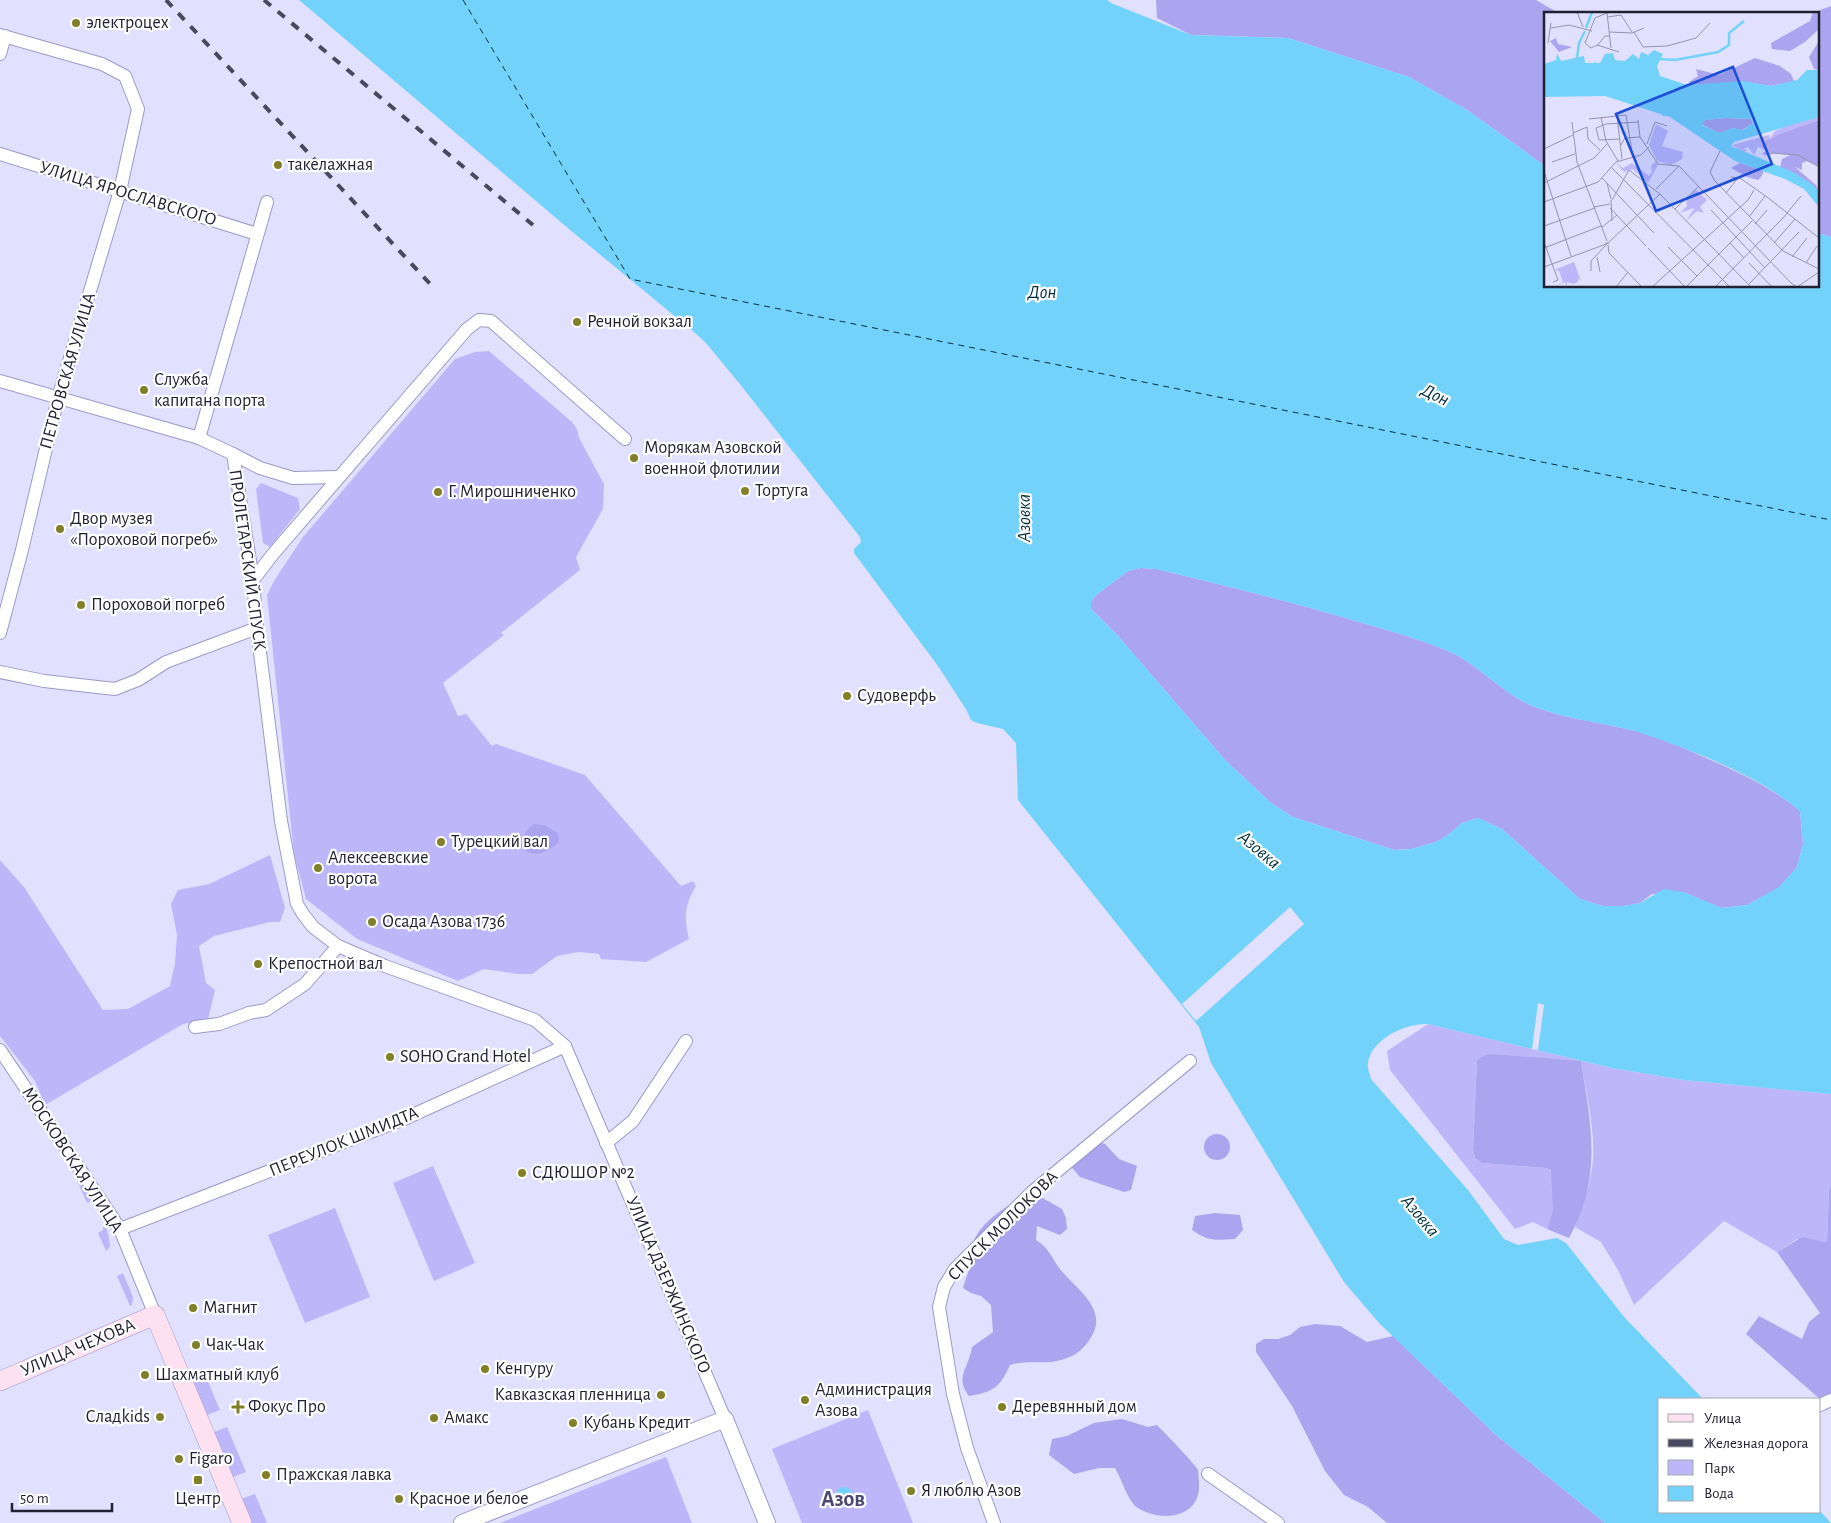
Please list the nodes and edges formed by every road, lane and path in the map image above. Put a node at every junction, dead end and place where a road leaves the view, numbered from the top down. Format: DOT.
graph roads {
  1 [pos="2,35"];
  2 [pos="0,54"];
  3 [pos="0,154"];
  4 [pos="120,192"];
  5 [pos="267,202"];
  6 [pos="256,234"];
  7 [pos="0,381"];
  8 [pos="58,398"];
  9 [pos="199,438"];
  10 [pos="625,439"];
  11 [pos="233,454"];
  12 [pos="339,477"];
  13 [pos="253,580"];
  14 [pos="257,628"];
  15 [pos="0,633"];
  16 [pos="0,672"];
  17 [pos="303,914"];
  18 [pos="338,946"];
  19 [pos="195,1027"];
  20 [pos="686,1041"];
  21 [pos="565,1046"];
  22 [pos="0,1050"];
  23 [pos="1190,1061"];
  24 [pos="606,1143"];
  25 [pos="120,1229"];
  26 [pos="155,1315"];
  27 [pos="0,1380"];
  28 [pos="725,1419"];
  29 [pos="1208,1474"];
  30 [pos="242,1523"];
  31 [pos="462,1523"];
  32 [pos="767,1523"];
  33 [pos="994,1523"];
  34 [pos="1278,1523"];
  1 -- 2 [label="street"];
  1 -- 4 [label="street, ПЕТРОВСКАЯ УЛИЦА"];
  3 -- 4 [label="street, УЛИЦА ЯРОСЛАВСКОГО"];
  4 -- 6 [label="street, УЛИЦА ЯРОСЛАВСКОГО"];
  4 -- 8 [label="street, ПЕТРОВСКАЯ УЛИЦА"];
  5 -- 6 [label="street"];
  6 -- 9 [label="street"];
  7 -- 8 [label="street, ПРОЛЕТАРСКИЙ СПУСК"];
  8 -- 9 [label="street, ПРОЛЕТАРСКИЙ СПУСК"];
  8 -- 15 [label="street, ПЕТРОВСКАЯ УЛИЦА"];
  9 -- 11 [label="street, ПРОЛЕТАРСКИЙ СПУСК"];
  10 -- 12 [label="street"];
  11 -- 12 [label="street"];
  11 -- 13 [label="street, ПРОЛЕТАРСКИЙ СПУСК"];
  12 -- 13 [label="street"];
  13 -- 14 [label="street, ПРОЛЕТАРСКИЙ СПУСК"];
  14 -- 16 [label="street"];
  14 -- 17 [label="street, ПРОЛЕТАРСКИЙ СПУСК"];
  17 -- 18 [label="street, УЛИЦА ДЗЕРЖИНСКОГО"];
  18 -- 19 [label="street"];
  18 -- 21 [label="street, УЛИЦА ДЗЕРЖИНСКОГО"];
  20 -- 24 [label="street"];
  21 -- 24 [label="street, УЛИЦА ДЗЕРЖИНСКОГО"];
  21 -- 25 [label="street, ПЕРЕУЛОК ШМИДТА"];
  22 -- 25 [label="street, МОСКОВСКАЯ УЛИЦА"];
  23 -- 33 [label="street, СПУСК МОЛОКОВА"];
  24 -- 28 [label="street, УЛИЦА ДЗЕРЖИНСКОГО"];
  25 -- 26 [label="street, МОСКОВСКАЯ УЛИЦА"];
  26 -- 27 [label="main road, УЛИЦА ЧЕХОВА"];
  26 -- 30 [label="main road, МОСКОВСКАЯ УЛИЦА"];
  28 -- 31 [label="street"];
  28 -- 32 [label="street, УЛИЦА ДЗЕРЖИНСКОГО"];
  29 -- 34 [label="street"];
}
